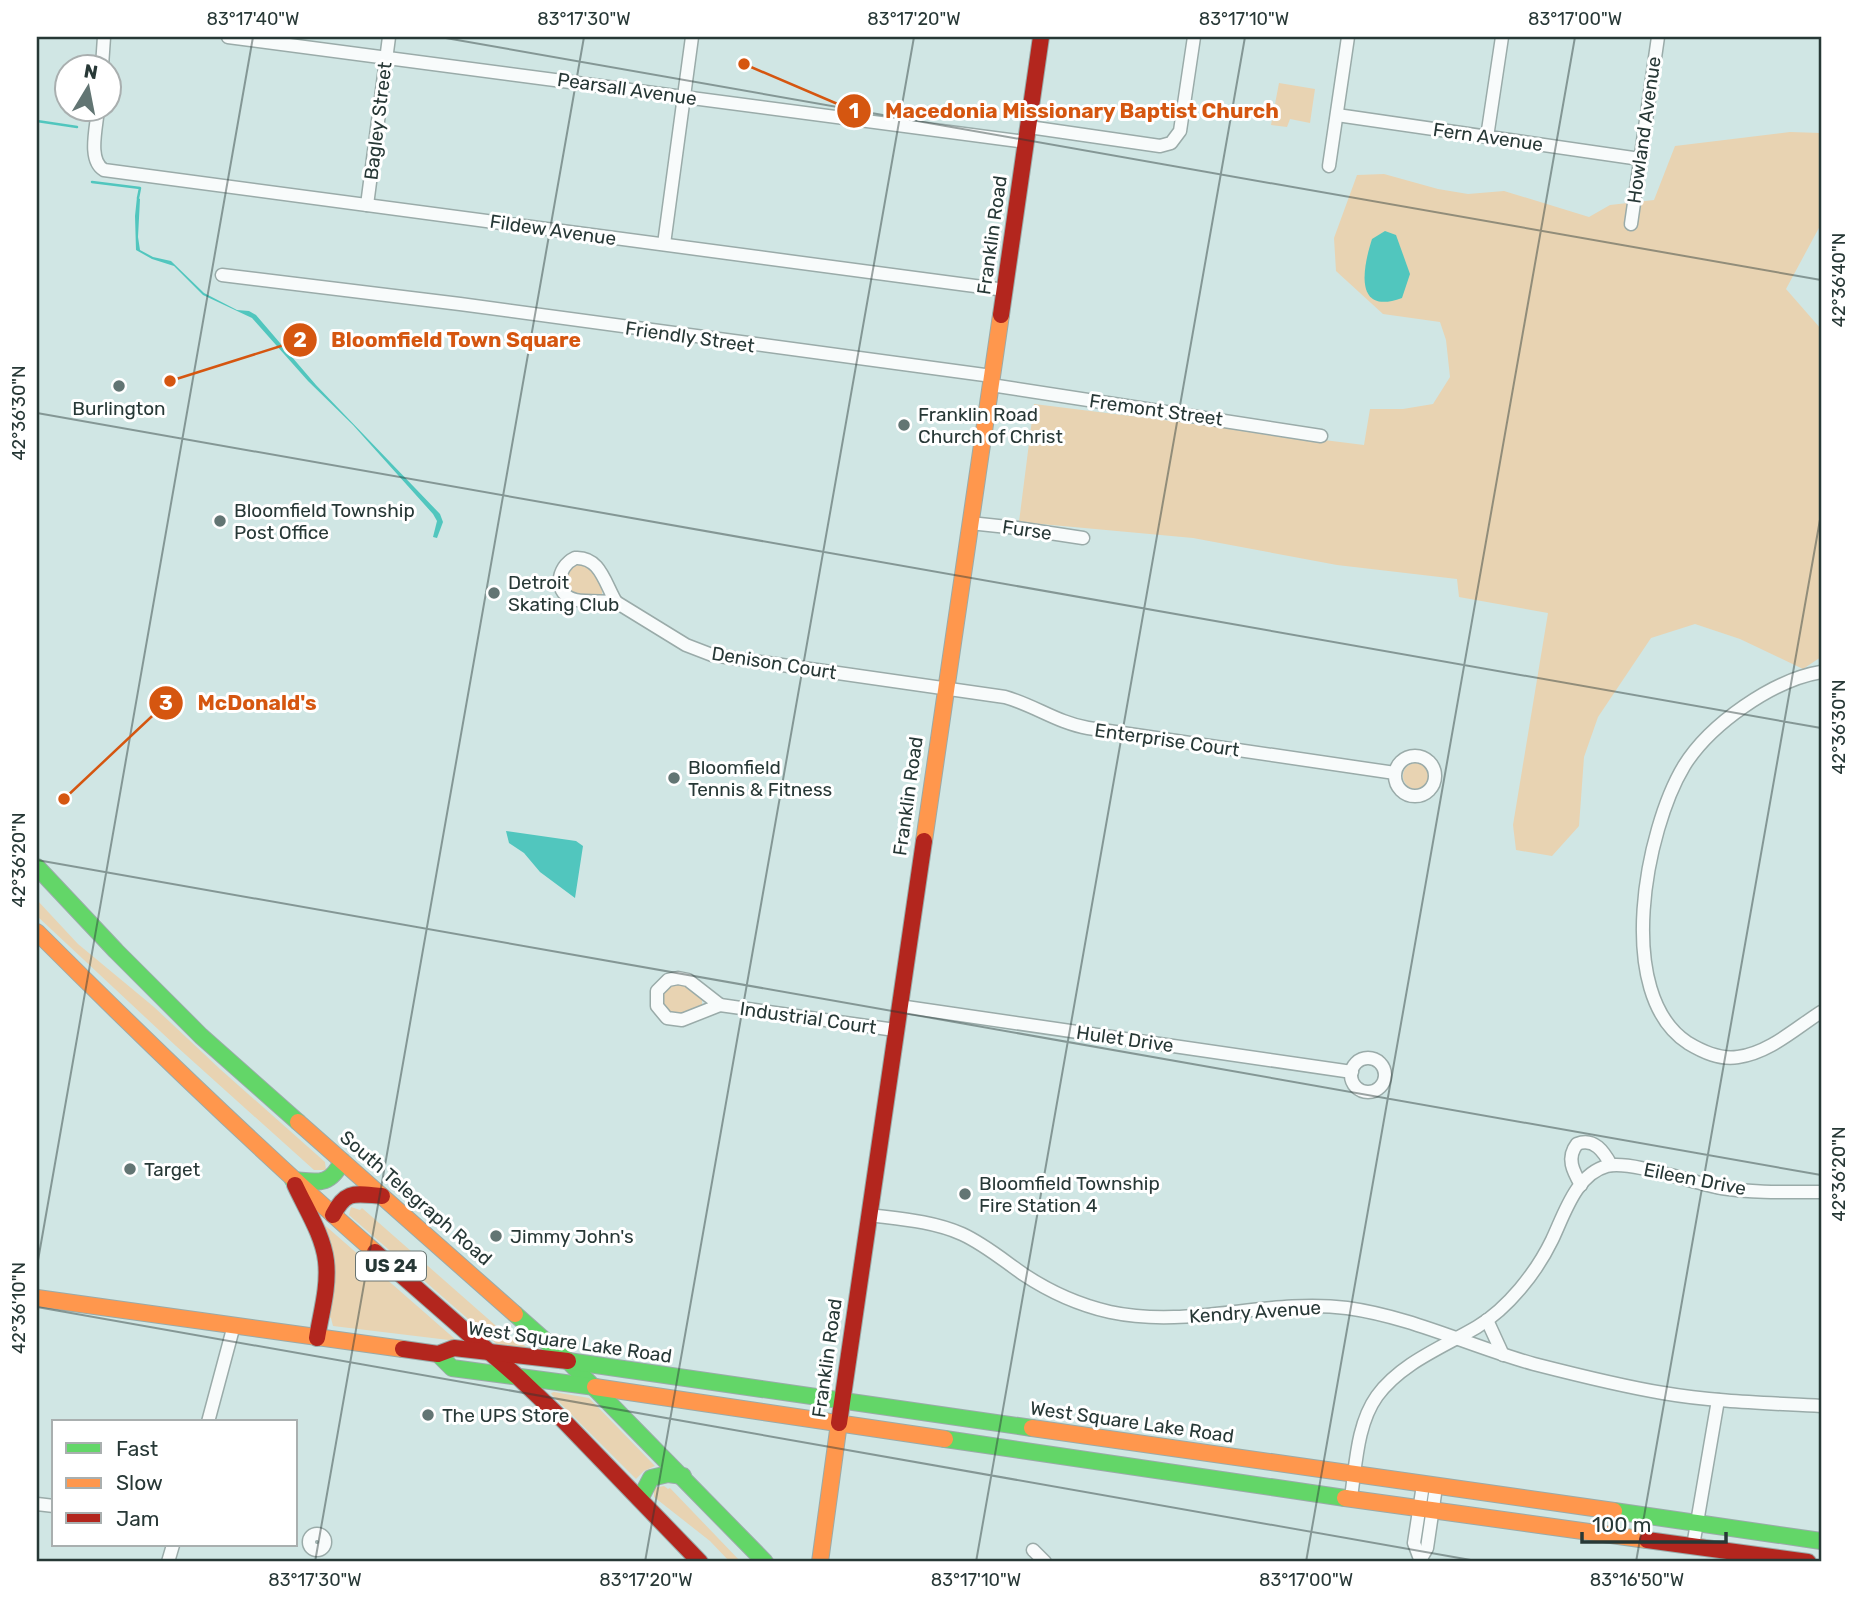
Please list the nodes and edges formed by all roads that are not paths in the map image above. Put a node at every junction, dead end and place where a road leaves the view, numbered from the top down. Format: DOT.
graph roads {
  1 [pos="228,37"];
  2 [pos="389,37"];
  3 [pos="692,37"];
  4 [pos="1041,37"];
  5 [pos="1194,37"];
  6 [pos="1348,37"];
  7 [pos="1502,37"];
  8 [pos="1658,37"];
  9 [pos="386,57"];
  10 [pos="684,97"];
  11 [pos="1337,115"];
  12 [pos="98,122"];
  13 [pos="1027,134"];
  14 [pos="1487,137"];
  15 [pos="1640,159"];
  16 [pos="1329,166"];
  17 [pos="367,205"];
  18 [pos="1630,224"];
  19 [pos="664,244"];
  20 [pos="222,275"];
  21 [pos="1005,290"];
  22 [pos="992,381"];
  23 [pos="1321,436"];
  24 [pos="970,523"];
  25 [pos="1083,538"];
  26 [pos="616,602"];
  27 [pos="1821,671"];
  28 [pos="945,688"];
  29 [pos="1395,773"];
  30 [pos="37,867"];
  31 [pos="37,932"];
  32 [pos="720,1005"];
  33 [pos="899,1006"];
  34 [pos="1821,1012"];
  35 [pos="895,1030"];
  36 [pos="1352,1072"];
  37 [pos="342,1161"];
  38 [pos="1611,1165"];
  39 [pos="293,1180"];
  40 [pos="1581,1185"];
  41 [pos="1821,1192"];
  42 [pos="382,1196"];
  43 [pos="333,1215"];
  44 [pos="869,1215"];
  45 [pos="37,1298"];
  46 [pos="1487,1320"];
  47 [pos="234,1325"];
  48 [pos="317,1338"];
  49 [pos="1455,1339"];
  50 [pos="489,1352"];
  51 [pos="438,1354"];
  52 [pos="1503,1355"];
  53 [pos="568,1362"];
  54 [pos="517,1377"];
  55 [pos="595,1387"];
  56 [pos="1718,1400"];
  57 [pos="842,1401"];
  58 [pos="1821,1406"];
  59 [pos="209,1420"];
  60 [pos="839,1423"];
  61 [pos="1354,1475"];
  62 [pos="683,1476"];
  63 [pos="1429,1486"];
  64 [pos="1351,1497"];
  65 [pos="640,1499"];
  66 [pos="1426,1508"];
  67 [pos="1696,1524"];
  68 [pos="1821,1541"];
  69 [pos="1693,1546"];
  70 [pos="1034,1550"];
  71 [pos="1419,1561"];
  72 [pos="701,1562"];
  73 [pos="765,1562"];
  74 [pos="820,1562"];
  75 [pos="1045,1562"];
  76 [pos="1808,1562"];
  1 -- 9 [label="street, Pearsall Avenue"];
  2 -- 9 [label="street, Bagley Street"];
  3 -- 10 [label="street"];
  4 -- 13 [label="main road, Franklin Road"];
  5 -- 13 [label="street, Pearsall Avenue"];
  6 -- 11 [label="street"];
  7 -- 14 [label="street"];
  8 -- 15 [label="street, Howland Avenue"];
  9 -- 10 [label="street, Pearsall Avenue"];
  9 -- 17 [label="street, Bagley Street"];
  10 -- 13 [label="street, Pearsall Avenue"];
  10 -- 19 [label="street"];
  11 -- 14 [label="street, Fern Avenue"];
  11 -- 16 [label="street"];
  12 -- 17 [label="street, Fildew Avenue"];
  13 -- 21 [label="main road, Franklin Road"];
  14 -- 15 [label="street, Fern Avenue"];
  15 -- 18 [label="street, Howland Avenue"];
  17 -- 19 [label="street, Fildew Avenue"];
  19 -- 21 [label="street, Fildew Avenue"];
  20 -- 22 [label="street, Friendly Street"];
  21 -- 22 [label="main road, Franklin Road"];
  22 -- 23 [label="street, Fremont Street"];
  22 -- 24 [label="main road, Franklin Road"];
  24 -- 25 [label="street, Furse"];
  24 -- 28 [label="main road, Franklin Road"];
  26 -- 26 [label="street, Denison Court"];
  26 -- 28 [label="street, Denison Court"];
  27 -- 34 [label="street"];
  28 -- 29 [label="street, Enterprise Court"];
  28 -- 33 [label="main road, Franklin Road"];
  30 -- 37 [label="main road, South Telegraph Road / US 24"];
  31 -- 39 [label="main road, US 24"];
  32 -- 32 [label="street, Industrial Court"];
  32 -- 35 [label="street, Industrial Court"];
  33 -- 35 [label="main road, Franklin Road"];
  33 -- 36 [label="street, Hulet Drive"];
  35 -- 44 [label="main road, Franklin Road"];
  37 -- 39 [label="main road"];
  37 -- 42 [label="main road, South Telegraph Road / US 24"];
  38 -- 40 [label="street"];
  38 -- 40 [label="street"];
  38 -- 41 [label="street, Eileen Drive"];
  39 -- 43 [label="main road, US 24"];
  39 -- 48 [label="main road"];
  40 -- 46 [label="street"];
  42 -- 43 [label="main road"];
  42 -- 53 [label="main road, South Telegraph Road / US 24"];
  43 -- 50 [label="main road, US 24"];
  44 -- 49 [label="street, Kendry Avenue"];
  44 -- 57 [label="main road, Franklin Road"];
  45 -- 47 [label="main road, West Square Lake Road"];
  46 -- 49 [label="street"];
  46 -- 52 [label="street"];
  47 -- 48 [label="main road, West Square Lake Road"];
  47 -- 59 [label="street"];
  48 -- 51 [label="main road, West Square Lake Road"];
  49 -- 52 [label="street, Kendry Avenue"];
  49 -- 61 [label="street"];
  50 -- 51 [label="main road, West Square Lake Road"];
  50 -- 53 [label="main road, West Square Lake Road"];
  50 -- 54 [label="main road, US 24"];
  51 -- 54 [label="main road, West Square Lake Road"];
  52 -- 56 [label="street, Kendry Avenue"];
  53 -- 55 [label="main road, South Telegraph Road / US 24"];
  53 -- 57 [label="main road, West Square Lake Road"];
  54 -- 55 [label="main road, West Square Lake Road"];
  54 -- 65 [label="main road, US 24"];
  55 -- 60 [label="main road, West Square Lake Road"];
  55 -- 62 [label="main road, South Telegraph Road / US 24"];
  56 -- 58 [label="street, Kendry Avenue"];
  56 -- 67 [label="street"];
  57 -- 60 [label="main road, Franklin Road"];
  57 -- 61 [label="main road, West Square Lake Road"];
  60 -- 64 [label="main road, West Square Lake Road"];
  60 -- 74 [label="main road, Franklin Road"];
  61 -- 63 [label="main road, West Square Lake Road"];
  61 -- 64 [label="street"];
  62 -- 65 [label="main road"];
  62 -- 73 [label="main road, South Telegraph Road / US 24"];
  63 -- 66 [label="street"];
  63 -- 67 [label="main road, West Square Lake Road"];
  64 -- 66 [label="main road, West Square Lake Road"];
  65 -- 72 [label="main road, US 24"];
  66 -- 69 [label="main road, West Square Lake Road"];
  66 -- 71 [label="street"];
  67 -- 68 [label="main road, West Square Lake Road"];
  67 -- 69 [label="street"];
  69 -- 76 [label="main road, West Square Lake Road"];
  70 -- 75 [label="street"];
}
